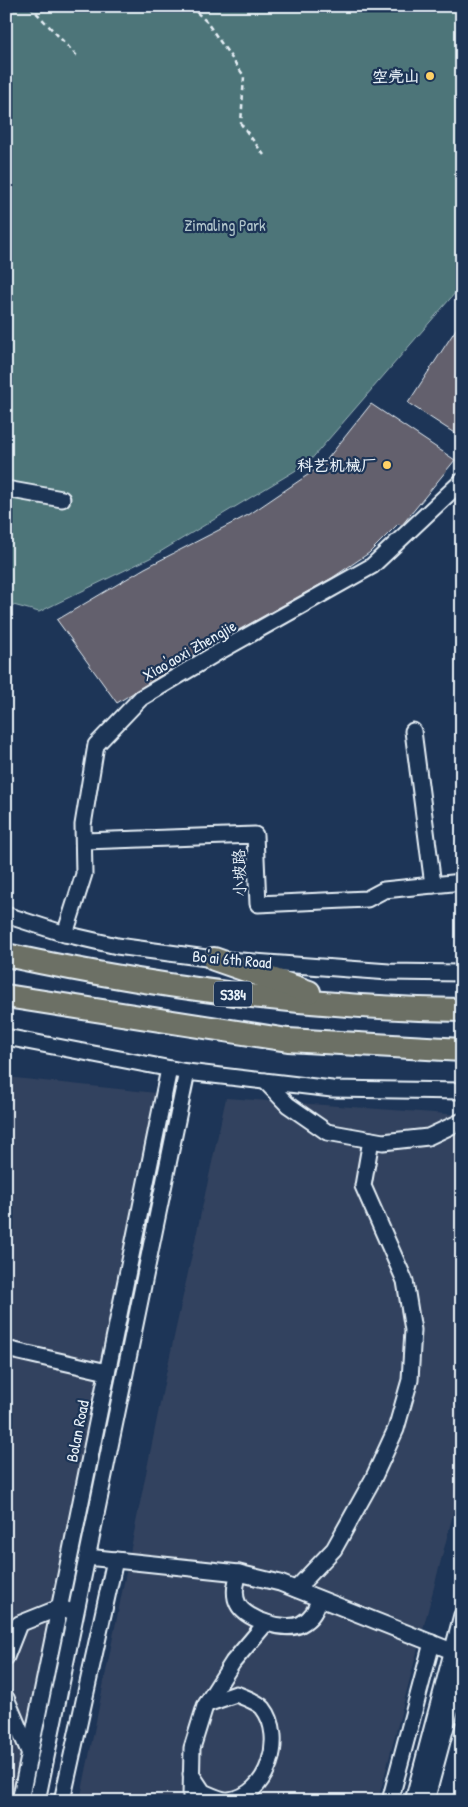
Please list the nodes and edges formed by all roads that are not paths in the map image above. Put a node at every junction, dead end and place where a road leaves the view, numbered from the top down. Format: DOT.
graph roads {
  1 [pos="462,481"];
  2 [pos="6,489"];
  3 [pos="62,499"];
  4 [pos="413,731"];
  5 [pos="84,841"];
  6 [pos="462,882"];
  7 [pos="433,885"];
  8 [pos="6,914"];
  9 [pos="65,934"];
  10 [pos="6,955"];
  11 [pos="214,959"];
  12 [pos="462,973"];
  13 [pos="6,996"];
  14 [pos="341,1004"];
  15 [pos="462,1010"];
  16 [pos="6,1037"];
  17 [pos="462,1050"];
  18 [pos="169,1069"];
  19 [pos="187,1072"];
  20 [pos="265,1081"];
  21 [pos="462,1091"];
  22 [pos="462,1121"];
  23 [pos="371,1140"];
  24 [pos="6,1349"];
  25 [pos="107,1372"];
  26 [pos="87,1557"];
  27 [pos="115,1560"];
  28 [pos="239,1573"];
  29 [pos="296,1589"];
  30 [pos="319,1599"];
  31 [pos="59,1608"];
  32 [pos="76,1612"];
  33 [pos="462,1615"];
  34 [pos="266,1623"];
  35 [pos="432,1643"];
  36 [pos="452,1651"];
  37 [pos="6,1657"];
  38 [pos="462,1667"];
  39 [pos="6,1698"];
  40 [pos="207,1704"];
  41 [pos="30,1754"];
  42 [pos="191,1774"];
  43 [pos="20,1801"];
  44 [pos="37,1801"];
  45 [pos="62,1801"];
  46 [pos="192,1801"];
  47 [pos="390,1801"];
  48 [pos="413,1801"];
  49 [pos="426,1801"];
  1 -- 5 [label="street, Xiao'aoxi Zhengjie"];
  2 -- 3 [label="street"];
  4 -- 7 [label="street"];
  5 -- 7 [label="street, 小坡路"];
  5 -- 9 [label="street, Xiao'aoxi Zhengjie"];
  6 -- 7 [label="street, 小坡路"];
  8 -- 9 [label="street, Bo'ai 6th Road"];
  9 -- 11 [label="street, Bo'ai 6th Road"];
  10 -- 14 [label="highway, Bo'ai 6th Road / S384"];
  11 -- 12 [label="street, Bo'ai 6th Road"];
  11 -- 14 [label="highway"];
  13 -- 17 [label="highway, S384"];
  14 -- 15 [label="highway, Bo'ai 6th Road / S384"];
  16 -- 18 [label="street"];
  18 -- 19 [label="street"];
  18 -- 25 [label="street, Bolan Road"];
  19 -- 20 [label="street"];
  19 -- 26 [label="street"];
  20 -- 21 [label="street"];
  20 -- 23 [label="street"];
  22 -- 23 [label="street"];
  23 -- 29 [label="street"];
  24 -- 25 [label="street"];
  25 -- 31 [label="street, Bolan Road"];
  26 -- 27 [label="street"];
  26 -- 32 [label="street"];
  27 -- 28 [label="street"];
  27 -- 45 [label="street"];
  28 -- 29 [label="street"];
  28 -- 34 [label="street"];
  29 -- 30 [label="street"];
  30 -- 34 [label="street"];
  30 -- 35 [label="street"];
  31 -- 32 [label="street"];
  31 -- 37 [label="street"];
  31 -- 41 [label="street, Bolan Road"];
  32 -- 44 [label="street"];
  33 -- 36 [label="street"];
  34 -- 40 [label="street"];
  35 -- 36 [label="street"];
  35 -- 47 [label="street"];
  36 -- 48 [label="street"];
  38 -- 49 [label="street"];
  39 -- 41 [label="street"];
  40 -- 42 [label="street"];
  40 -- 42 [label="street"];
  41 -- 43 [label="street, Bolan Road"];
  42 -- 46 [label="street"];
}
